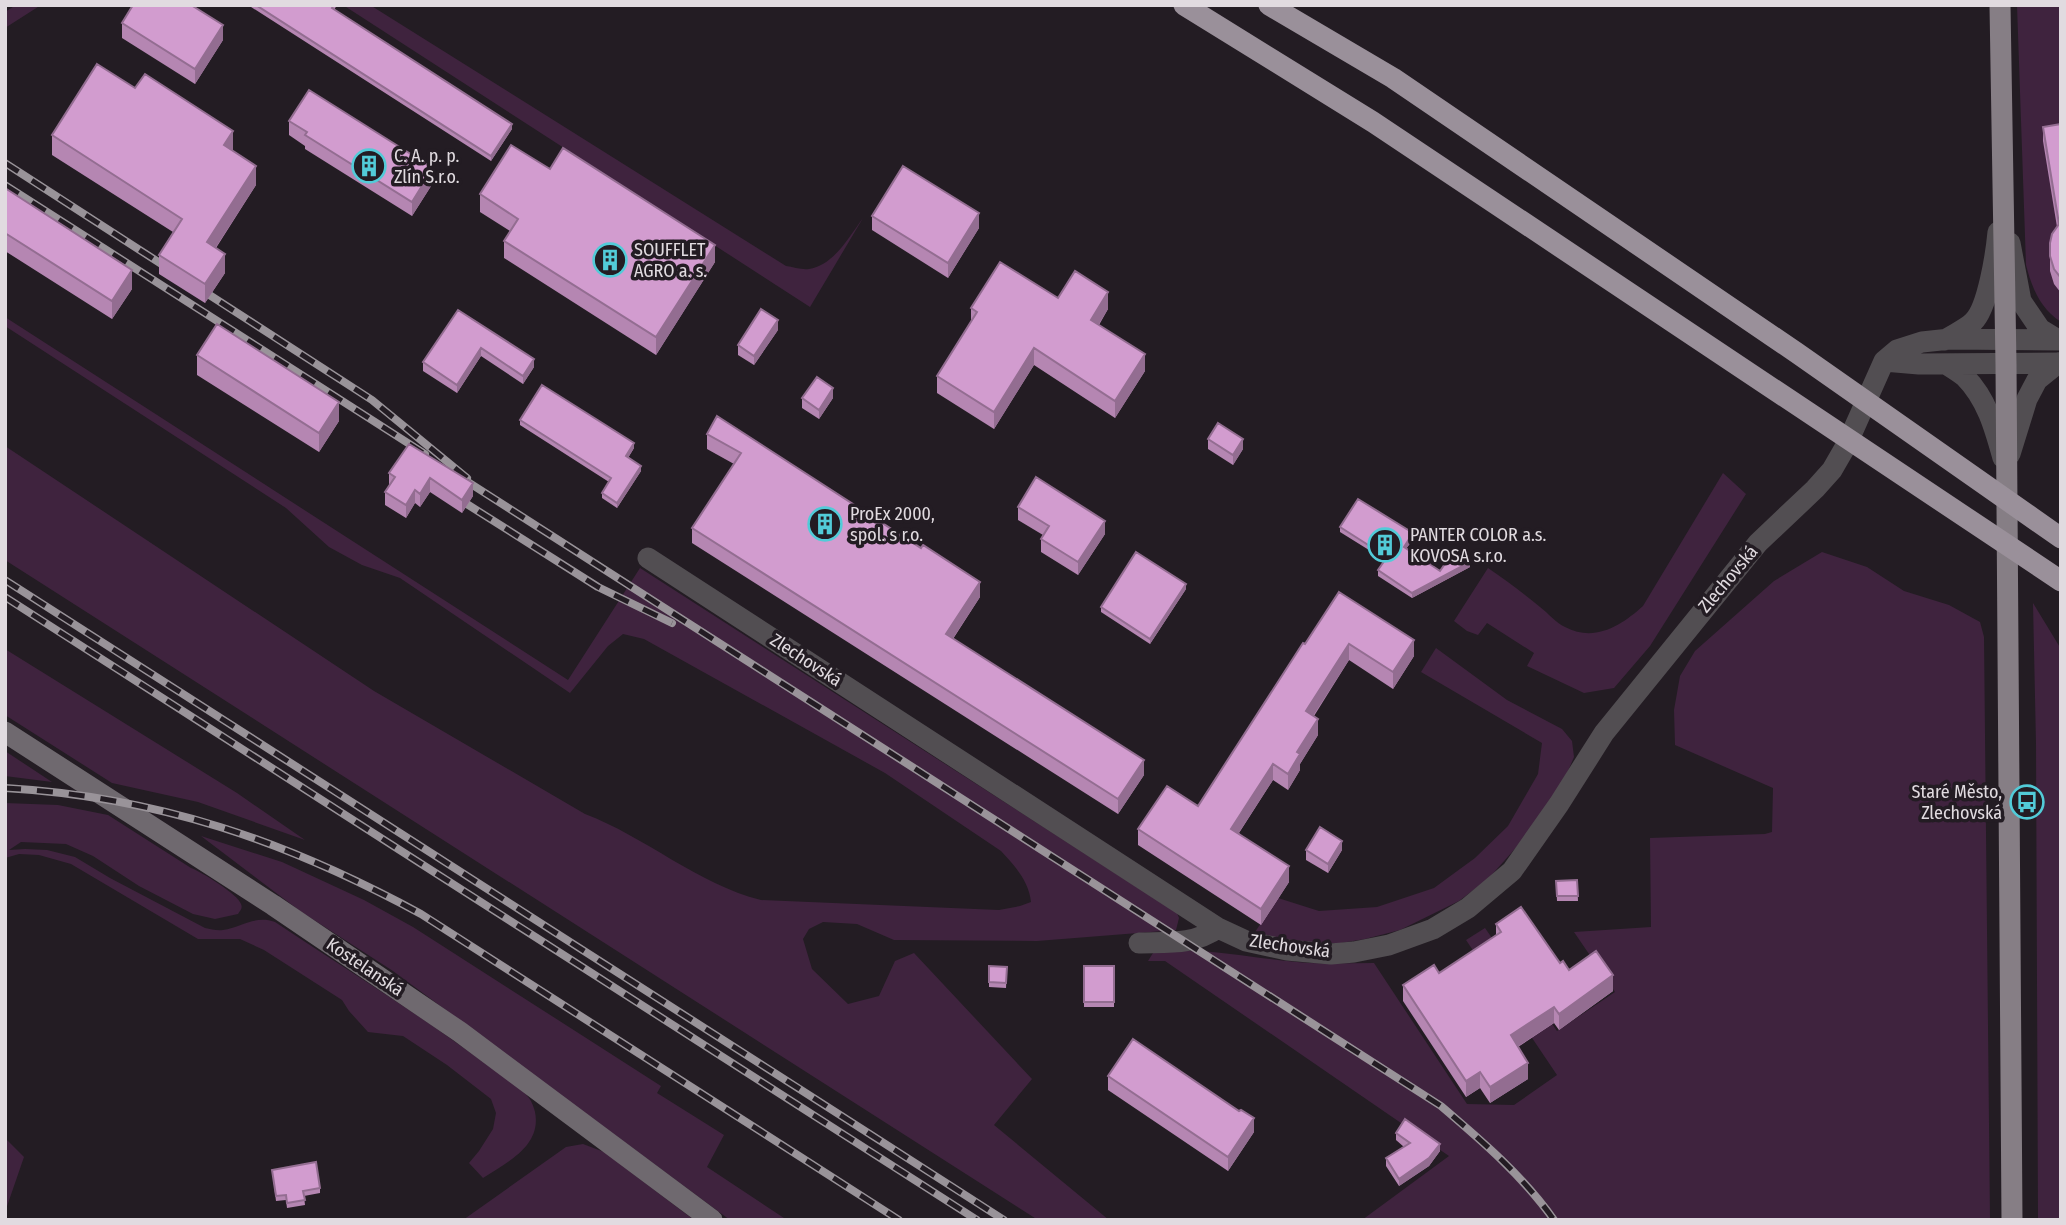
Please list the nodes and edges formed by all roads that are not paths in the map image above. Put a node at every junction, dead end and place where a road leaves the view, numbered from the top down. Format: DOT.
graph roads {
  1 [pos="1184,5"];
  2 [pos="1269,5"];
  3 [pos="2000,5"];
  4 [pos="2003,184"];
  5 [pos="1945,340"];
  6 [pos="2005,340"];
  7 [pos="2059,340"];
  8 [pos="1884,361"];
  9 [pos="2059,363"];
  10 [pos="1946,364"];
  11 [pos="2006,364"];
  12 [pos="2007,471"];
  13 [pos="2061,538"];
  14 [pos="648,558"];
  15 [pos="2061,580"];
  16 [pos="5,732"];
  17 [pos="1218,928"];
  18 [pos="1139,943"];
  19 [pos="712,1220"];
  20 [pos="2012,1220"];
  1 -- 15 [label="highway"];
  2 -- 13 [label="highway"];
  3 -- 4 [label="main road"];
  4 -- 5 [label="street"];
  4 -- 6 [label="main road"];
  4 -- 7 [label="street"];
  5 -- 6 [label="street"];
  5 -- 8 [label="street"];
  6 -- 7 [label="street"];
  6 -- 11 [label="main road"];
  8 -- 10 [label="street"];
  8 -- 17 [label="street, Zlechovská"];
  9 -- 11 [label="street"];
  9 -- 12 [label="street"];
  10 -- 11 [label="street"];
  10 -- 12 [label="street"];
  11 -- 12 [label="main road"];
  12 -- 20 [label="main road"];
  14 -- 17 [label="street, Zlechovská"];
  16 -- 19 [label="main road, Kostelanská"];
  17 -- 18 [label="street"];
}
